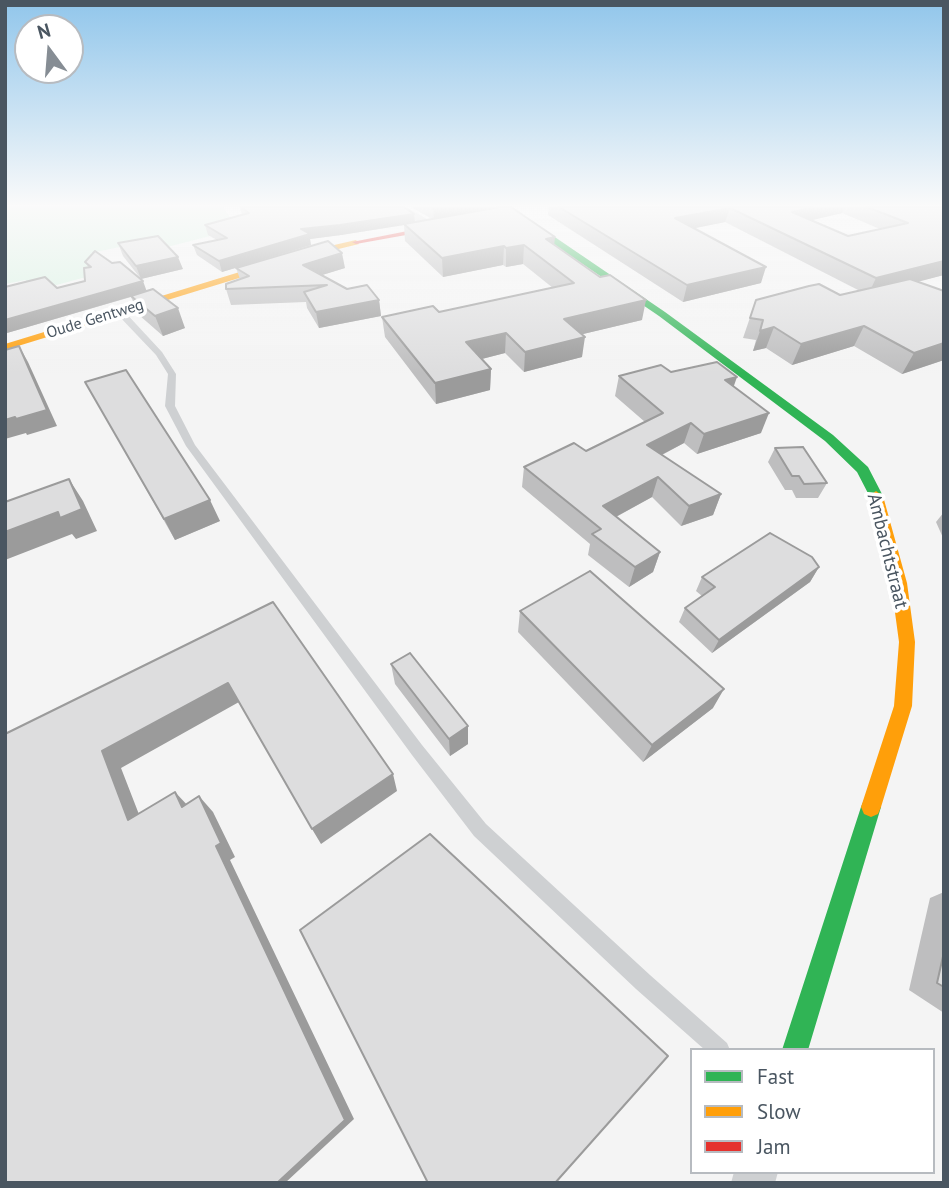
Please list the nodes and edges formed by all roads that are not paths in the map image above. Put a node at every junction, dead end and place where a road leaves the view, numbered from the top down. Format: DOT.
graph roads {
  1 [pos="280,262"];
  2 [pos="582,262"];
  3 [pos="120,312"];
  4 [pos="5,347"];
  5 [pos="718,1048"];
  6 [pos="796,1048"];
  1 -- 3 [label="street, Oude Gentweg"];
  2 -- 6 [label="street, Ambachtstraat"];
  3 -- 4 [label="street, Oude Gentweg"];
  3 -- 5 [label="lane"];
}
